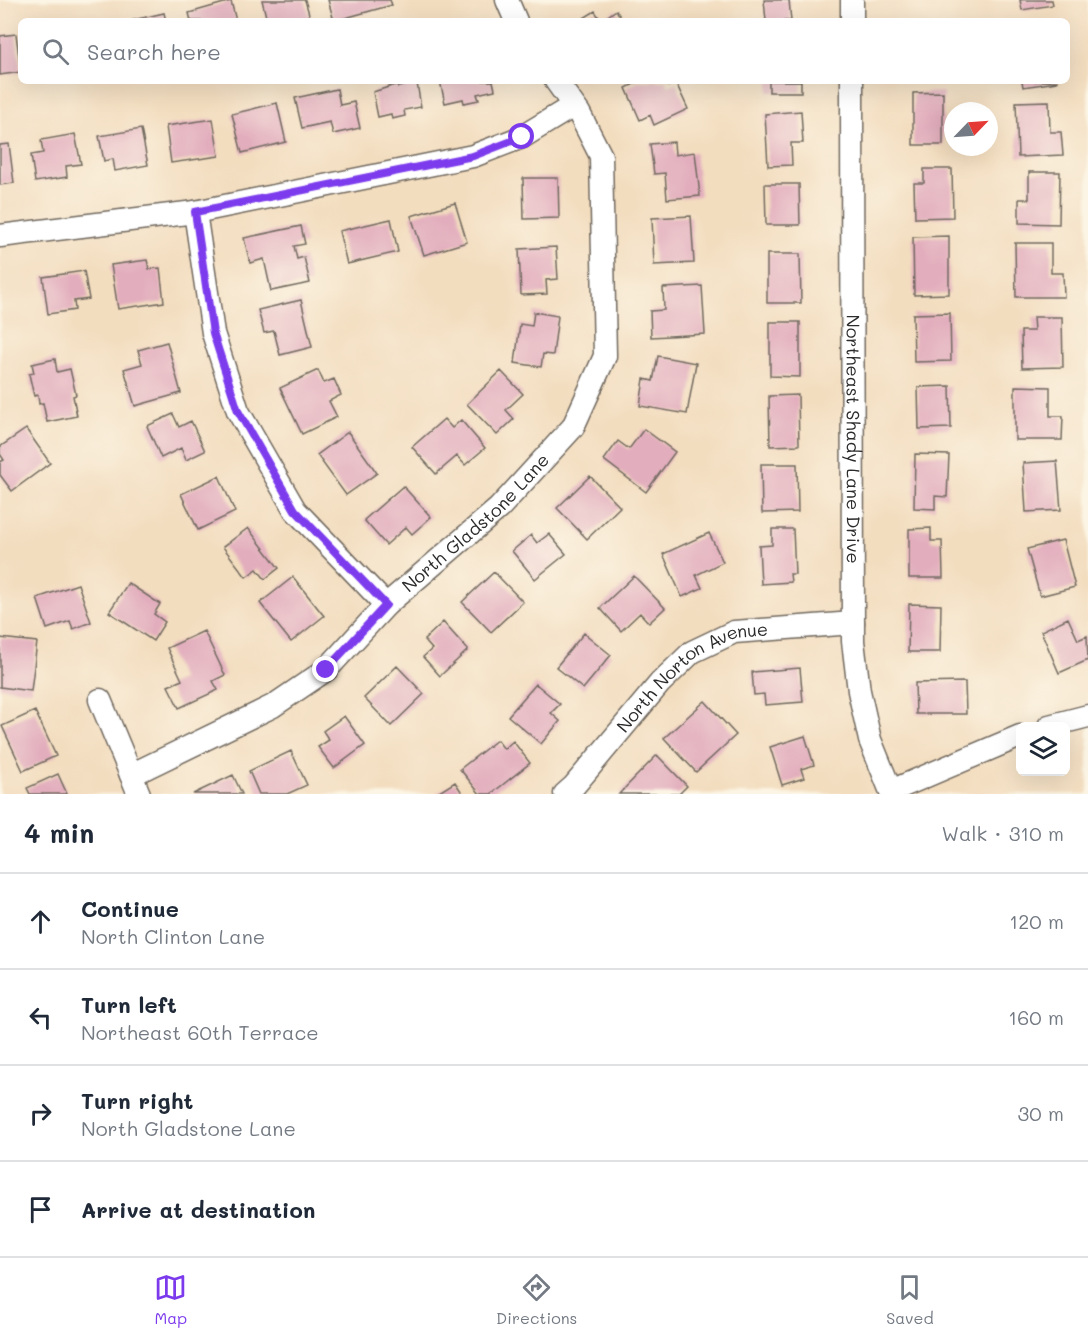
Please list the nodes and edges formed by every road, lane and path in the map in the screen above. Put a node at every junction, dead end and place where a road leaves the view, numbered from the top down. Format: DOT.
graph roads {
  1 [pos="507,0"];
  2 [pos="852,0"];
  3 [pos="515,18"];
  4 [pos="852,18"];
  5 [pos="558,84"];
  6 [pos="852,84"];
  7 [pos="573,106"];
  8 [pos="195,212"];
  9 [pos="0,236"];
  10 [pos="386,605"];
  11 [pos="853,623"];
  12 [pos="100,700"];
  13 [pos="1088,716"];
  14 [pos="1065,722"];
  15 [pos="1016,738"];
  16 [pos="135,784"];
  17 [pos="892,793"];
  18 [pos="565,794"];
  1 -- 3 [label="street"];
  2 -- 4 [label="street"];
  5 -- 7 [label="street"];
  6 -- 11 [label="street, Northeast Shady Lane Drive"];
  7 -- 8 [label="street"];
  7 -- 10 [label="street, North Gladstone Lane"];
  8 -- 9 [label="street"];
  8 -- 10 [label="street"];
  10 -- 16 [label="street, North Gladstone Lane"];
  11 -- 17 [label="street, Northeast Shady Lane Drive"];
  11 -- 18 [label="street, North Norton Avenue"];
  12 -- 16 [label="street"];
  13 -- 14 [label="street"];
  15 -- 17 [label="street"];
}
